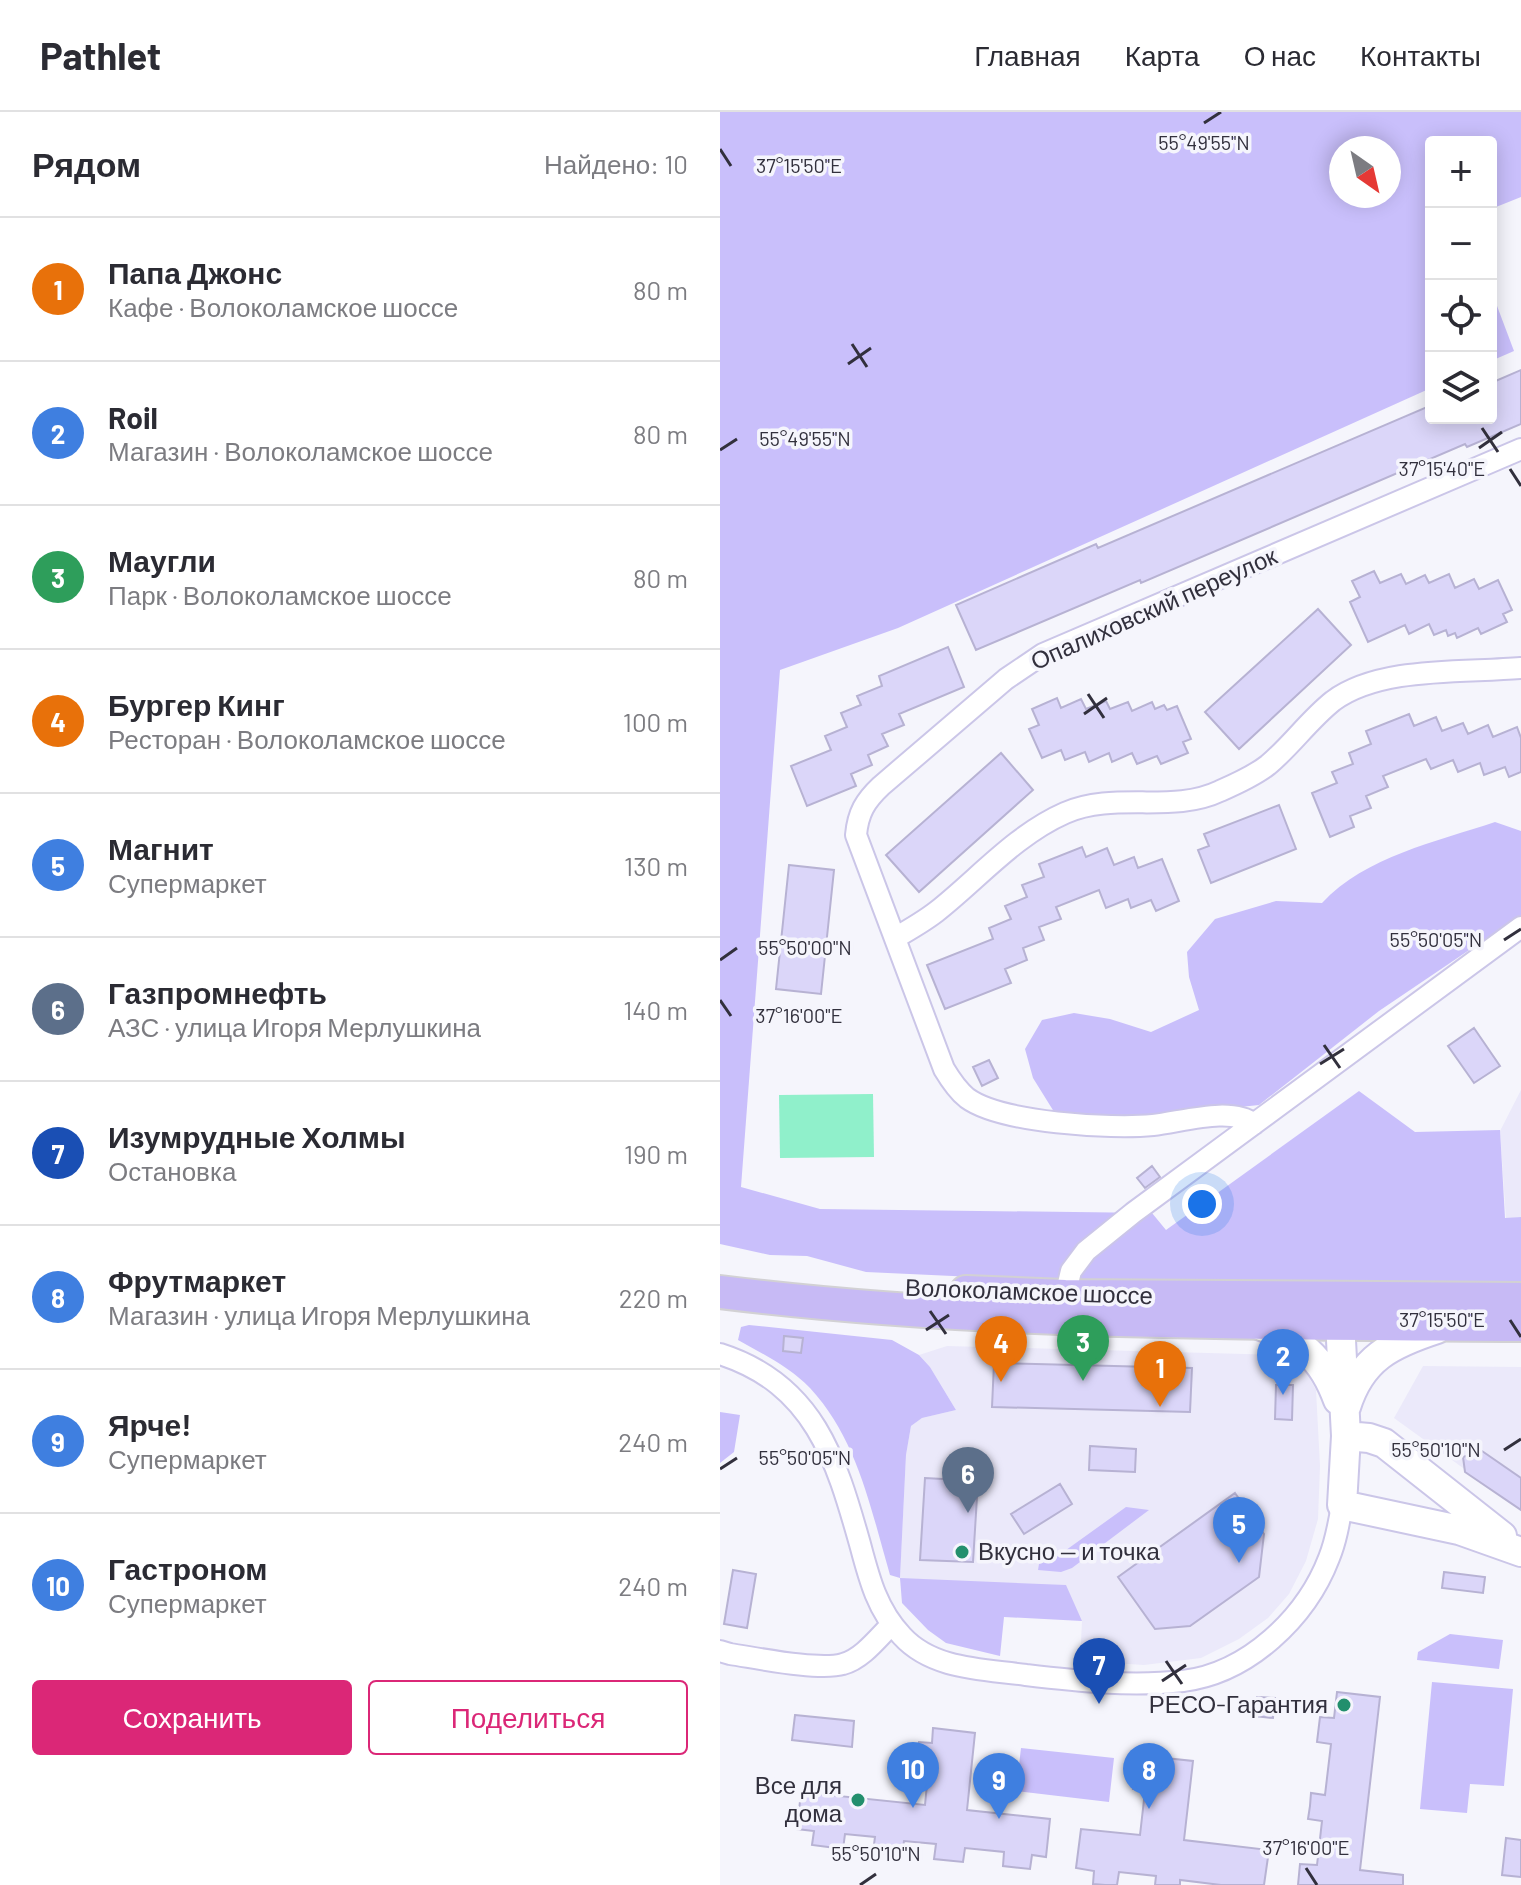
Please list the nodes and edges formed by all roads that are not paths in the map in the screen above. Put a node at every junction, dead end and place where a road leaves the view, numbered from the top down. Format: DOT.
graph roads {
  1 [pos="1521,449"];
  2 [pos="1521,668"];
  3 [pos="1521,927"];
  4 [pos="895,938"];
  5 [pos="1254,1124"];
  6 [pos="720,1272"];
  7 [pos="720,1292"];
  8 [pos="1065,1296"];
  9 [pos="1521,1299"];
  10 [pos="1340,1310"];
  11 [pos="1250,1322"];
  12 [pos="1450,1324"];
  13 [pos="1521,1325"];
  14 [pos="720,1354"];
  15 [pos="1345,1426"];
  16 [pos="1342,1505"];
  17 [pos="1521,1552"];
  18 [pos="891,1625"];
  19 [pos="720,1651"];
  1 -- 4 [label="street, Опалиховский переулок"];
  2 -- 4 [label="street"];
  3 -- 5 [label="street"];
  4 -- 5 [label="street, Опалиховский переулок"];
  5 -- 8 [label="street"];
  6 -- 8 [label="main road, Волоколамское шоссе"];
  7 -- 11 [label="main road, Волоколамское шоссе"];
  8 -- 10 [label="main road, Волоколамское шоссе"];
  9 -- 10 [label="main road"];
  10 -- 11 [label="main road, Волоколамское шоссе"];
  10 -- 12 [label="main road"];
  10 -- 15 [label="street"];
  11 -- 15 [label="street"];
  12 -- 13 [label="main road"];
  12 -- 15 [label="street"];
  14 -- 18 [label="street"];
  15 -- 16 [label="street"];
  15 -- 17 [label="street"];
  16 -- 17 [label="street"];
  16 -- 18 [label="street"];
  18 -- 19 [label="street"];
}
